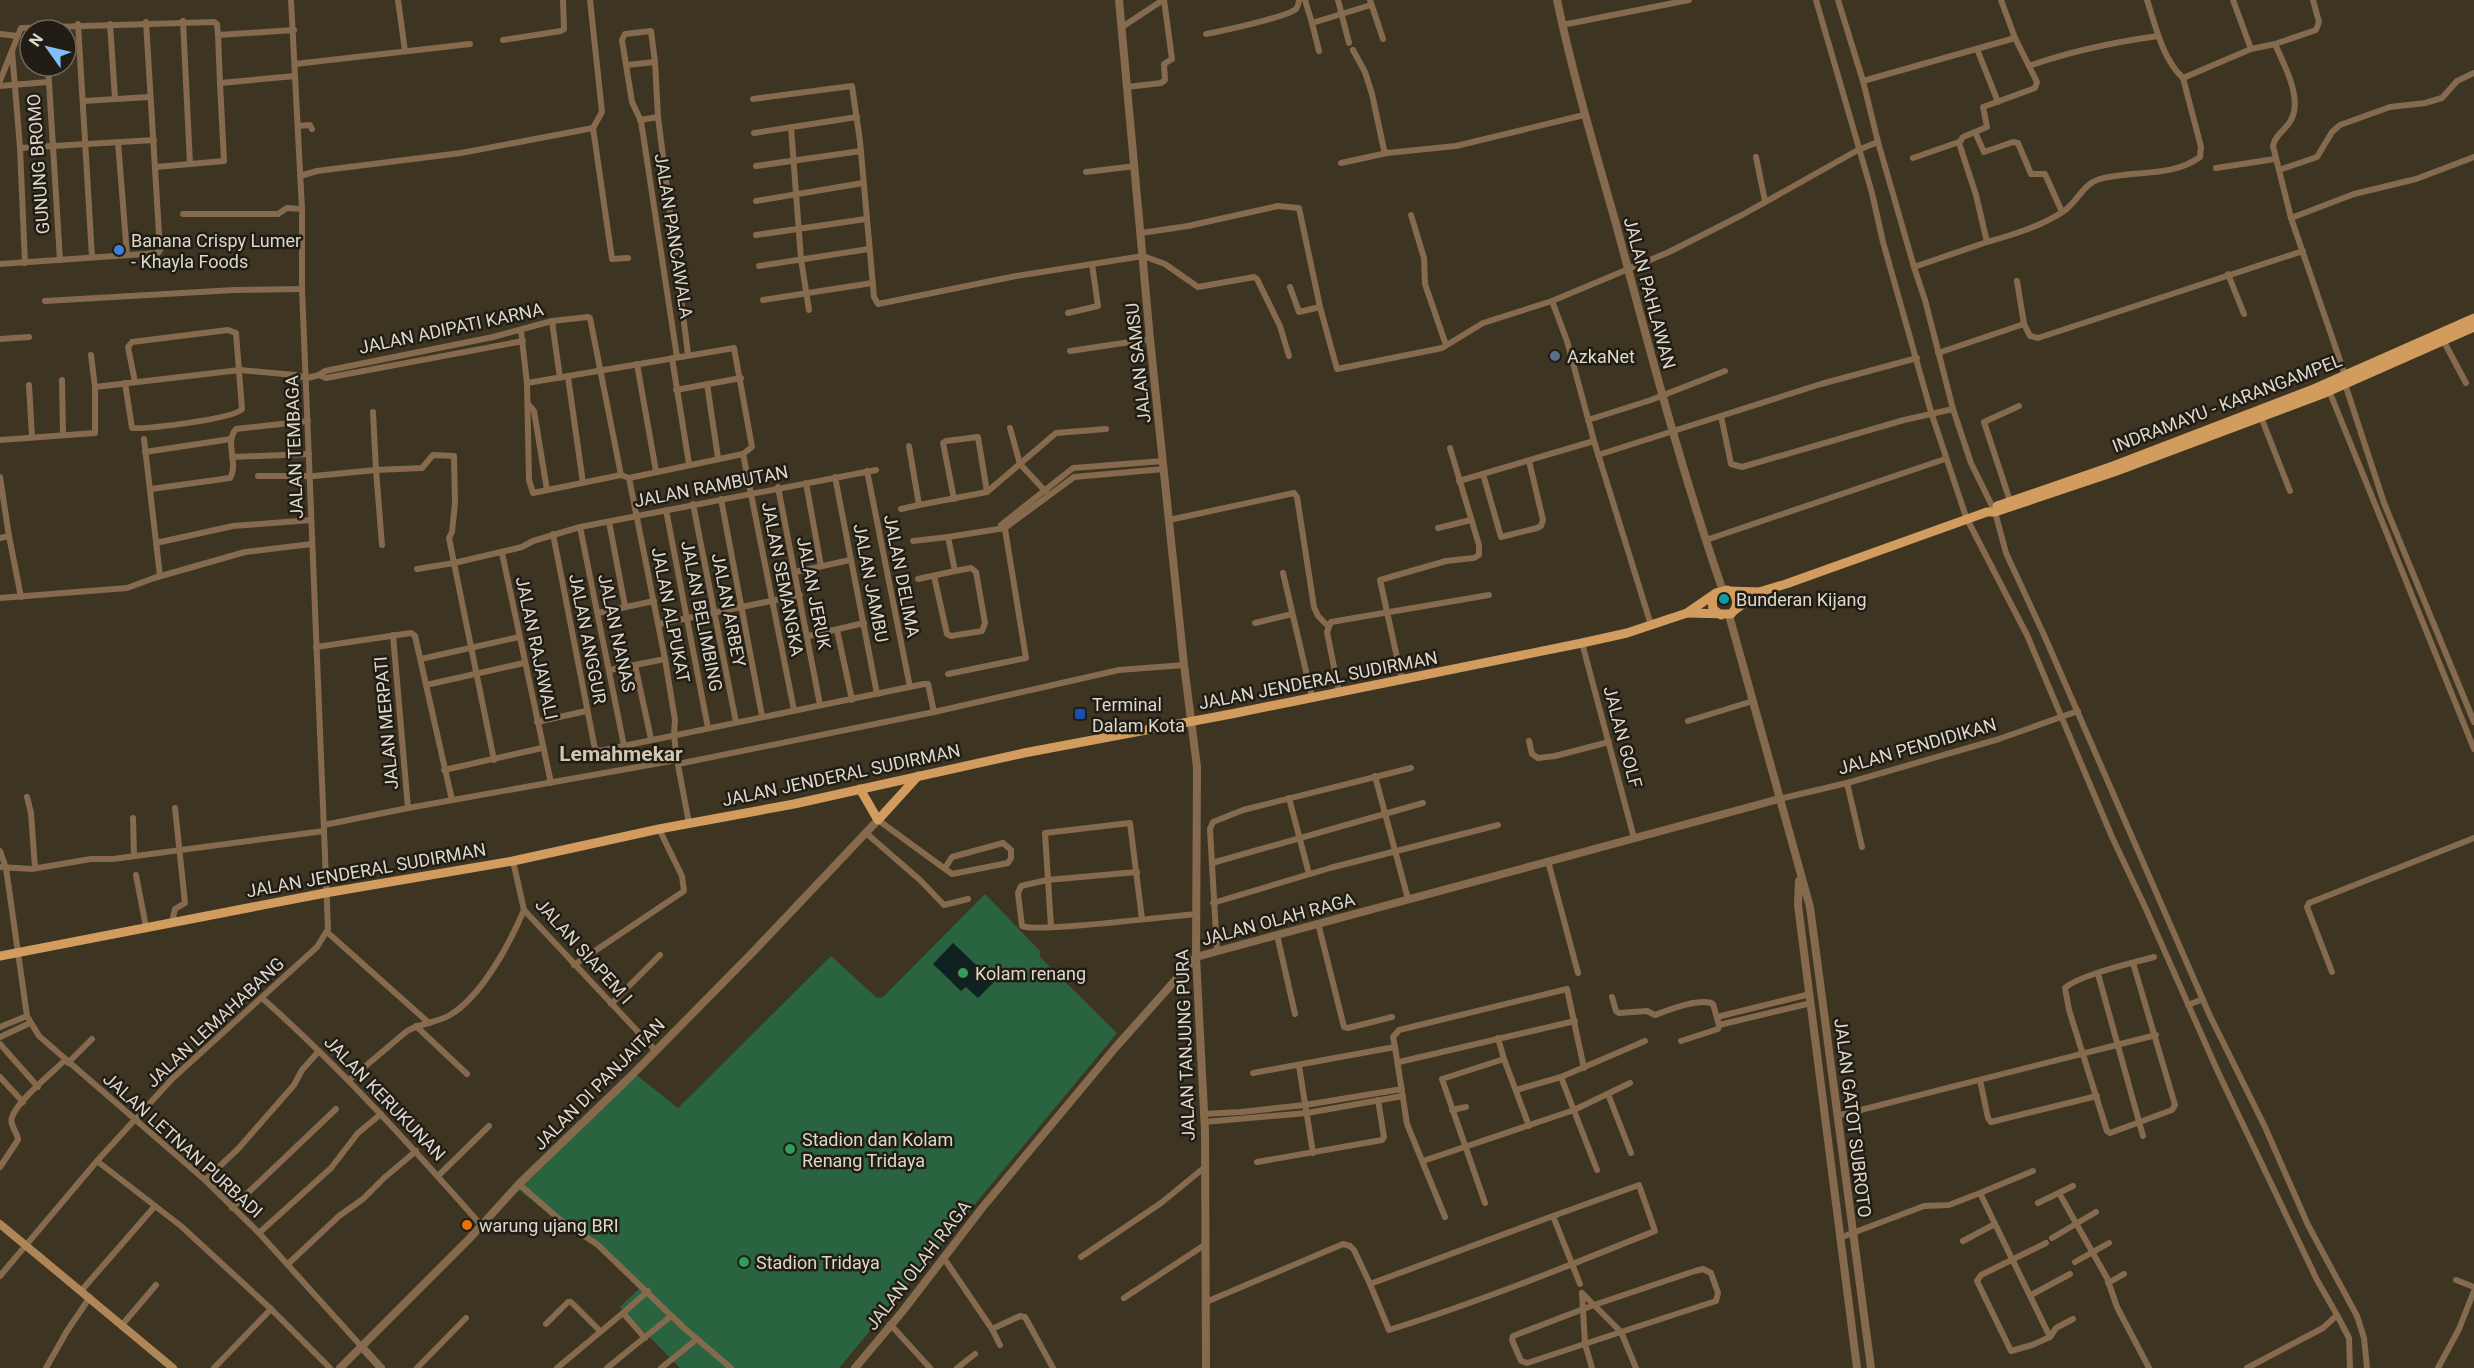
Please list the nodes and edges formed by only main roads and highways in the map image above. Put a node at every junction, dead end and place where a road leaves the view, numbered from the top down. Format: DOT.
graph roads {
  1 [pos="2474,318"];
  2 [pos="2474,327"];
  3 [pos="2343,382"];
  4 [pos="2328,387"];
  5 [pos="1992,511"];
  6 [pos="1723,592"];
  7 [pos="1759,592"];
  8 [pos="1687,613"];
  9 [pos="1728,614"];
  10 [pos="918,776"];
  11 [pos="860,789"];
  12 [pos="0,956"];
  13 [pos="0,1224"];
  14 [pos="173,1368"];
  1 -- 3 [label="main road, INDRAMAYU - KARANGAMPEL"];
  2 -- 3 [label="main road"];
  3 -- 4 [label="main road, INDRAMAYU - KARANGAMPEL"];
  4 -- 5 [label="main road, INDRAMAYU - KARANGAMPEL"];
  4 -- 5 [label="main road, INDRAMAYU - KARANGAMPEL"];
  5 -- 7 [label="main road, INDRAMAYU - KARANGAMPEL"];
  6 -- 7 [label="main road"];
  6 -- 8 [label="main road"];
  6 -- 9 [label="main road"];
  6 -- 9 [label="main road"];
  7 -- 9 [label="main road"];
  8 -- 9 [label="main road"];
  8 -- 10 [label="main road, JALAN JENDERAL SUDIRMAN"];
  10 -- 11 [label="main road, JALAN JENDERAL SUDIRMAN"];
  10 -- 11 [label="main road"];
  11 -- 12 [label="main road, JALAN JENDERAL SUDIRMAN"];
  13 -- 14 [label="main road"];
}
